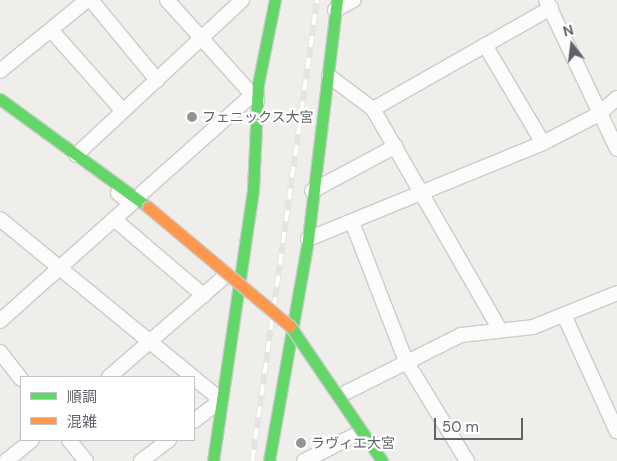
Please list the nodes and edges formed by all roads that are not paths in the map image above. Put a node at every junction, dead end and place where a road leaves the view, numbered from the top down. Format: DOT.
graph roads {
  1 [pos="89,0"];
  2 [pos="167,0"];
  3 [pos="242,0"];
  4 [pos="275,0"];
  5 [pos="354,0"];
  6 [pos="548,4"];
  7 [pos="336,5"];
  8 [pos="51,30"];
  9 [pos="199,38"];
  10 [pos="485,45"];
  11 [pos="0,71"];
  12 [pos="329,76"];
  13 [pos="157,80"];
  14 [pos="254,98"];
  15 [pos="617,98"];
  16 [pos="0,99"];
  17 [pos="373,108"];
  18 [pos="123,111"];
  19 [pos="599,114"];
  20 [pos="543,143"];
  21 [pos="396,146"];
  22 [pos="617,149"];
  23 [pos="76,155"];
  24 [pos="100,172"];
  25 [pos="312,191"];
  26 [pos="142,193"];
  27 [pos="422,193"];
  28 [pos="0,219"];
  29 [pos="114,219"];
  30 [pos="352,222"];
  31 [pos="308,239"];
  32 [pos="59,267"];
  33 [pos="243,271"];
  34 [pos="225,276"];
  35 [pos="617,293"];
  36 [pos="204,296"];
  37 [pos="564,315"];
  38 [pos="292,318"];
  39 [pos="0,320"];
  40 [pos="500,330"];
  41 [pos="287,339"];
  42 [pos="152,343"];
  43 [pos="0,352"];
  44 [pos="406,361"];
  45 [pos="110,376"];
  46 [pos="191,376"];
  47 [pos="20,378"];
  48 [pos="195,380"];
  49 [pos="347,392"];
  50 [pos="221,400"];
  51 [pos="195,420"];
  52 [pos="617,432"];
  53 [pos="357,434"];
  54 [pos="31,441"];
  55 [pos="70,441"];
  56 [pos="168,441"];
  57 [pos="6,461"];
  58 [pos="86,461"];
  59 [pos="141,461"];
  60 [pos="214,461"];
  61 [pos="269,461"];
  62 [pos="304,461"];
  63 [pos="373,461"];
  64 [pos="382,461"];
  65 [pos="391,461"];
  66 [pos="468,461"];
  1 -- 8 [label="street"];
  1 -- 13 [label="street"];
  2 -- 9 [label="street"];
  3 -- 9 [label="street"];
  4 -- 14 [label="street"];
  5 -- 7 [label="street"];
  6 -- 10 [label="street"];
  6 -- 19 [label="street"];
  7 -- 12 [label="street"];
  8 -- 11 [label="street"];
  8 -- 18 [label="street"];
  9 -- 13 [label="street"];
  9 -- 14 [label="street"];
  10 -- 17 [label="street"];
  10 -- 20 [label="street"];
  12 -- 17 [label="street"];
  12 -- 25 [label="street"];
  13 -- 18 [label="street"];
  14 -- 26 [label="street"];
  14 -- 33 [label="street"];
  15 -- 19 [label="street"];
  16 -- 23 [label="street"];
  17 -- 21 [label="street"];
  18 -- 23 [label="street"];
  19 -- 20 [label="street"];
  19 -- 22 [label="street"];
  20 -- 27 [label="street"];
  21 -- 25 [label="street"];
  21 -- 27 [label="street"];
  23 -- 24 [label="street"];
  24 -- 26 [label="street"];
  24 -- 29 [label="street"];
  24 -- 64 [label="street, bridge"];
  25 -- 31 [label="street"];
  26 -- 33 [label="street"];
  27 -- 30 [label="street"];
  27 -- 40 [label="street"];
  28 -- 32 [label="street"];
  29 -- 32 [label="street"];
  29 -- 36 [label="street"];
  30 -- 31 [label="street"];
  30 -- 44 [label="street"];
  31 -- 38 [label="street"];
  32 -- 39 [label="street"];
  32 -- 42 [label="street"];
  33 -- 50 [label="street"];
  34 -- 36 [label="street"];
  35 -- 37 [label="street"];
  36 -- 42 [label="street"];
  37 -- 40 [label="street"];
  37 -- 52 [label="street"];
  38 -- 41 [label="street"];
  38 -- 49 [label="street"];
  40 -- 44 [label="street"];
  41 -- 53 [label="street"];
  41 -- 61 [label="street"];
  42 -- 45 [label="street"];
  42 -- 46 [label="street"];
  43 -- 47 [label="street"];
  44 -- 49 [label="street"];
  44 -- 66 [label="street"];
  48 -- 50 [label="street"];
  49 -- 65 [label="street"];
  50 -- 51 [label="street"];
  50 -- 60 [label="street"];
  53 -- 62 [label="street"];
  53 -- 63 [label="street"];
  54 -- 57 [label="street"];
  55 -- 58 [label="street"];
  56 -- 59 [label="street"];
}
